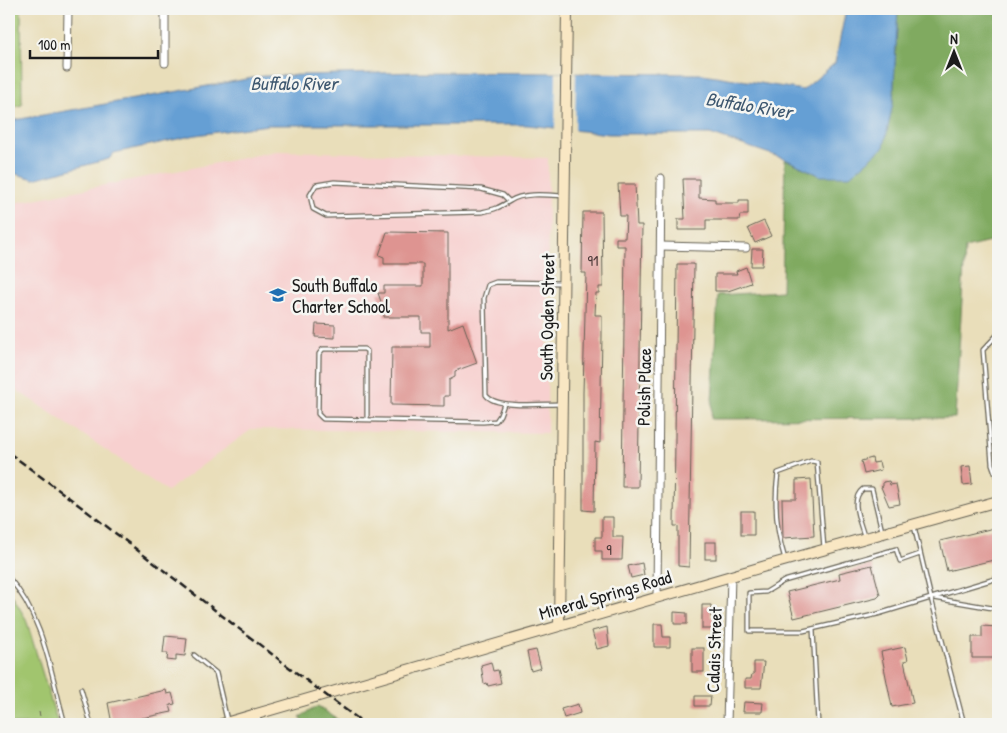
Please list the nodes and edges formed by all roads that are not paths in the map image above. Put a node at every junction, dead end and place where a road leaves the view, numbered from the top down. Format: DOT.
graph roads {
  1 [pos="68,9"];
  2 [pos="165,9"];
  3 [pos="567,9"];
  4 [pos="165,63"];
  5 [pos="67,68"];
  6 [pos="661,178"];
  7 [pos="564,196"];
  8 [pos="509,201"];
  9 [pos="661,246"];
  10 [pos="746,248"];
  11 [pos="564,283"];
  12 [pos="998,334"];
  13 [pos="504,404"];
  14 [pos="562,404"];
  15 [pos="367,420"];
  16 [pos="998,481"];
  17 [pos="998,501"];
  18 [pos="914,526"];
  19 [pos="883,534"];
  20 [pos="865,539"];
  21 [pos="824,551"];
  22 [pos="920,554"];
  23 [pos="786,562"];
  24 [pos="731,576"];
  25 [pos="9,578"];
  26 [pos="998,578"];
  27 [pos="657,597"];
  28 [pos="931,598"];
  29 [pos="998,609"];
  30 [pos="559,625"];
  31 [pos="814,629"];
  32 [pos="194,655"];
  33 [pos="81,689"];
  34 [pos="252,715"];
  35 [pos="225,723"];
  36 [pos="65,724"];
  37 [pos="91,724"];
  38 [pos="260,724"];
  39 [pos="727,724"];
  40 [pos="818,724"];
  41 [pos="964,724"];
  1 -- 5 [label="street"];
  2 -- 4 [label="street"];
  3 -- 7 [label="street, South Ogden Street"];
  6 -- 9 [label="street, Polish Place"];
  7 -- 8 [label="lane"];
  7 -- 11 [label="street, South Ogden Street"];
  8 -- 8 [label="lane"];
  9 -- 10 [label="street"];
  9 -- 27 [label="street, Polish Place"];
  11 -- 13 [label="lane"];
  11 -- 14 [label="street, South Ogden Street"];
  12 -- 16 [label="lane"];
  13 -- 14 [label="lane"];
  13 -- 15 [label="lane"];
  14 -- 30 [label="street, South Ogden Street"];
  15 -- 15 [label="lane"];
  17 -- 18 [label="street, Mineral Springs Road"];
  18 -- 19 [label="street, Mineral Springs Road"];
  18 -- 22 [label="lane"];
  19 -- 20 [label="street, Mineral Springs Road"];
  19 -- 20 [label="lane"];
  20 -- 21 [label="street, Mineral Springs Road"];
  21 -- 23 [label="street, Mineral Springs Road"];
  21 -- 23 [label="lane"];
  22 -- 28 [label="lane"];
  22 -- 31 [label="lane"];
  23 -- 24 [label="street, Mineral Springs Road"];
  24 -- 27 [label="street, Mineral Springs Road"];
  24 -- 39 [label="street, Calais Street"];
  25 -- 36 [label="lane"];
  26 -- 28 [label="lane"];
  27 -- 30 [label="street, Mineral Springs Road"];
  28 -- 29 [label="lane"];
  28 -- 31 [label="lane"];
  28 -- 41 [label="lane"];
  30 -- 34 [label="street, Mineral Springs Road"];
  31 -- 40 [label="lane"];
  32 -- 35 [label="lane"];
  33 -- 37 [label="lane"];
  34 -- 35 [label="street, Mineral Springs Road"];
  34 -- 38 [label="street"];
}
